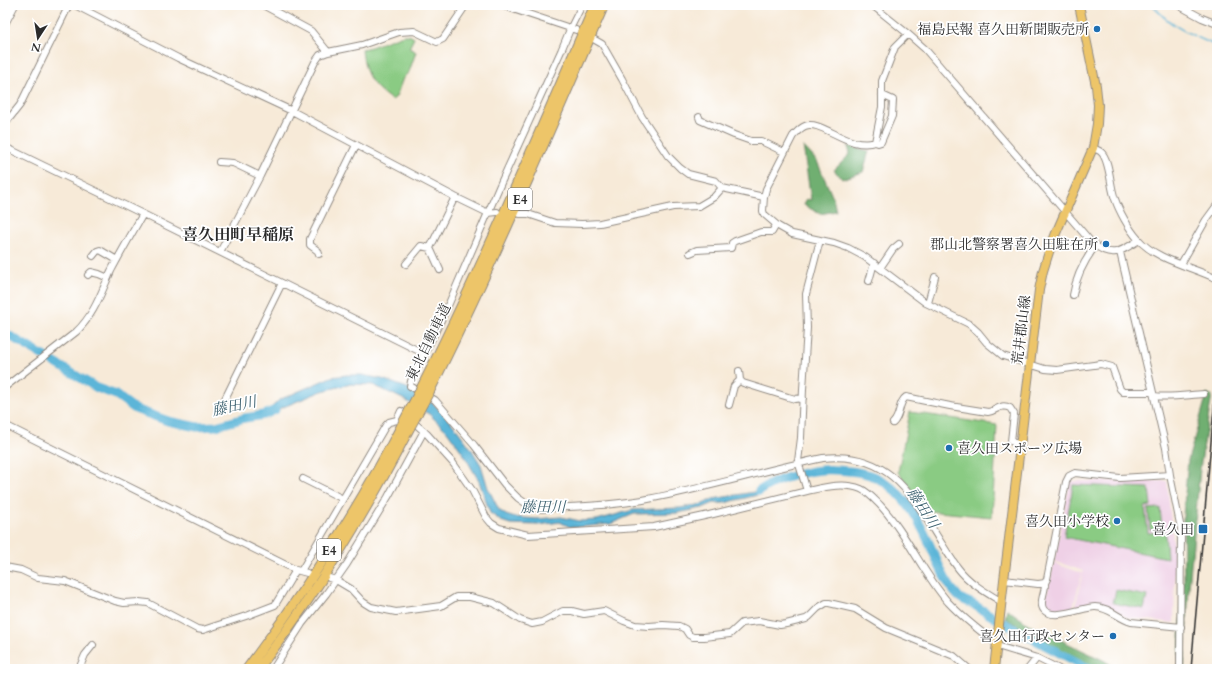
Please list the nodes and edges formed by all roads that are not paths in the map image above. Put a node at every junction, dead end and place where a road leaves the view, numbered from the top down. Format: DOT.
graph roads {
  1 [pos="15,5"];
  2 [pos="69,5"];
  3 [pos="75,5"];
  4 [pos="264,5"];
  5 [pos="466,5"];
  6 [pos="501,5"];
  7 [pos="582,5"];
  8 [pos="595,5"];
  9 [pos="604,5"];
  10 [pos="872,5"];
  11 [pos="1079,5"];
  12 [pos="1178,5"];
  13 [pos="5,24"];
  14 [pos="1217,24"];
  15 [pos="574,29"];
  16 [pos="908,34"];
  17 [pos="595,40"];
  18 [pos="328,52"];
  19 [pos="882,95"];
  20 [pos="292,111"];
  21 [pos="699,117"];
  22 [pos="5,124"];
  23 [pos="875,142"];
  24 [pos="356,146"];
  25 [pos="5,147"];
  26 [pos="1093,148"];
  27 [pos="784,152"];
  28 [pos="219,162"];
  29 [pos="260,176"];
  30 [pos="722,188"];
  31 [pos="455,197"];
  32 [pos="764,197"];
  33 [pos="1217,205"];
  34 [pos="1066,211"];
  35 [pos="497,212"];
  36 [pos="488,213"];
  37 [pos="143,214"];
  38 [pos="520,214"];
  39 [pos="776,225"];
  40 [pos="820,240"];
  41 [pos="1139,240"];
  42 [pos="899,244"];
  43 [pos="1096,245"];
  44 [pos="430,248"];
  45 [pos="220,252"];
  46 [pos="1120,252"];
  47 [pos="690,253"];
  48 [pos="319,254"];
  49 [pos="93,256"];
  50 [pos="117,260"];
  51 [pos="874,263"];
  52 [pos="406,264"];
  53 [pos="1181,264"];
  54 [pos="880,268"];
  55 [pos="440,270"];
  56 [pos="88,275"];
  57 [pos="108,278"];
  58 [pos="935,278"];
  59 [pos="1217,280"];
  60 [pos="869,281"];
  61 [pos="282,283"];
  62 [pos="1073,295"];
  63 [pos="928,303"];
  64 [pos="425,354"];
  65 [pos="1030,364"];
  66 [pos="739,371"];
  67 [pos="740,380"];
  68 [pos="5,387"];
  69 [pos="426,389"];
  70 [pos="1153,394"];
  71 [pos="1204,394"];
  72 [pos="802,398"];
  73 [pos="729,405"];
  74 [pos="220,409"];
  75 [pos="979,411"];
  76 [pos="976,418"];
  77 [pos="893,422"];
  78 [pos="5,425"];
  79 [pos="406,426"];
  80 [pos="424,431"];
  81 [pos="1020,445"];
  82 [pos="799,464"];
  83 [pos="1170,475"];
  84 [pos="303,479"];
  85 [pos="807,488"];
  86 [pos="343,499"];
  87 [pos="5,567"];
  88 [pos="298,570"];
  89 [pos="307,573"];
  90 [pos="329,578"];
  91 [pos="336,580"];
  92 [pos="1004,580"];
  93 [pos="1045,583"];
  94 [pos="1002,605"];
  95 [pos="1181,627"];
  96 [pos="997,642"];
  97 [pos="93,645"];
  98 [pos="1037,658"];
  99 [pos="79,669"];
  100 [pos="247,669"];
  101 [pos="258,669"];
  102 [pos="274,669"];
  103 [pos="969,669"];
  104 [pos="994,669"];
  105 [pos="1028,669"];
  106 [pos="1059,669"];
  107 [pos="1180,669"];
  1 -- 13 [label="street"];
  2 -- 22 [label="street"];
  3 -- 20 [label="street"];
  4 -- 18 [label="street"];
  5 -- 18 [label="street"];
  6 -- 15 [label="street"];
  7 -- 15 [label="street"];
  8 -- 69 [label="highway, 東北自動車道 / E4"];
  9 -- 69 [label="highway, 東北自動車道 / E4"];
  10 -- 16 [label="street"];
  11 -- 26 [label="main road, 荒井郡山線"];
  12 -- 14 [label="street"];
  15 -- 36 [label="street"];
  16 -- 19 [label="street"];
  16 -- 34 [label="street"];
  17 -- 30 [label="street"];
  18 -- 20 [label="street"];
  19 -- 23 [label="street"];
  19 -- 23 [label="street"];
  20 -- 24 [label="street"];
  20 -- 29 [label="street"];
  21 -- 27 [label="street"];
  23 -- 27 [label="street"];
  24 -- 31 [label="street"];
  24 -- 48 [label="street"];
  25 -- 37 [label="street"];
  26 -- 34 [label="main road, 荒井郡山線"];
  26 -- 41 [label="street"];
  27 -- 32 [label="street"];
  28 -- 29 [label="street"];
  29 -- 45 [label="street"];
  30 -- 32 [label="street"];
  30 -- 38 [label="street"];
  31 -- 36 [label="street"];
  31 -- 44 [label="street"];
  32 -- 39 [label="street"];
  33 -- 53 [label="street"];
  34 -- 43 [label="street"];
  34 -- 65 [label="main road, 荒井郡山線"];
  35 -- 36 [label="street"];
  36 -- 64 [label="street"];
  37 -- 45 [label="street"];
  37 -- 50 [label="street"];
  39 -- 40 [label="street"];
  39 -- 47 [label="street"];
  40 -- 51 [label="street"];
  40 -- 72 [label="street"];
  41 -- 46 [label="street"];
  41 -- 53 [label="street"];
  42 -- 54 [label="street"];
  43 -- 46 [label="street"];
  43 -- 62 [label="street"];
  44 -- 52 [label="street"];
  44 -- 55 [label="street"];
  45 -- 61 [label="street"];
  46 -- 70 [label="street"];
  49 -- 50 [label="street"];
  50 -- 57 [label="street"];
  51 -- 54 [label="street"];
  51 -- 60 [label="street"];
  53 -- 59 [label="street"];
  54 -- 63 [label="street"];
  56 -- 57 [label="street"];
  57 -- 68 [label="street"];
  58 -- 63 [label="street"];
  61 -- 64 [label="street"];
  61 -- 74 [label="street"];
  63 -- 65 [label="street"];
  64 -- 82 [label="street"];
  65 -- 70 [label="street"];
  65 -- 81 [label="main road, 荒井郡山線"];
  66 -- 67 [label="street"];
  67 -- 72 [label="street"];
  67 -- 73 [label="street"];
  69 -- 79 [label="highway, 東北自動車道 / E4, bridge"];
  70 -- 71 [label="street"];
  70 -- 83 [label="street"];
  72 -- 82 [label="street"];
  75 -- 76 [label="street"];
  75 -- 77 [label="street"];
  75 -- 81 [label="street"];
  78 -- 88 [label="street"];
  79 -- 100 [label="highway, 東北自動車道 / E4"];
  79 -- 101 [label="highway, 東北自動車道 / E4"];
  80 -- 85 [label="street"];
  80 -- 86 [label="street"];
  80 -- 91 [label="street"];
  81 -- 92 [label="main road, 荒井郡山線"];
  82 -- 85 [label="street"];
  82 -- 94 [label="street"];
  83 -- 93 [label="street"];
  83 -- 95 [label="street"];
  84 -- 86 [label="street"];
  85 -- 96 [label="street"];
  86 -- 88 [label="street"];
  87 -- 88 [label="street"];
  88 -- 89 [label="street"];
  90 -- 91 [label="street"];
  91 -- 102 [label="street"];
  91 -- 103 [label="street"];
  92 -- 93 [label="street"];
  92 -- 94 [label="main road, 荒井郡山線"];
  93 -- 95 [label="street"];
  94 -- 96 [label="main road, 荒井郡山線"];
  95 -- 107 [label="street"];
  96 -- 98 [label="street"];
  96 -- 104 [label="main road, 荒井郡山線"];
  97 -- 99 [label="street"];
  98 -- 105 [label="street"];
  98 -- 106 [label="street"];
}
